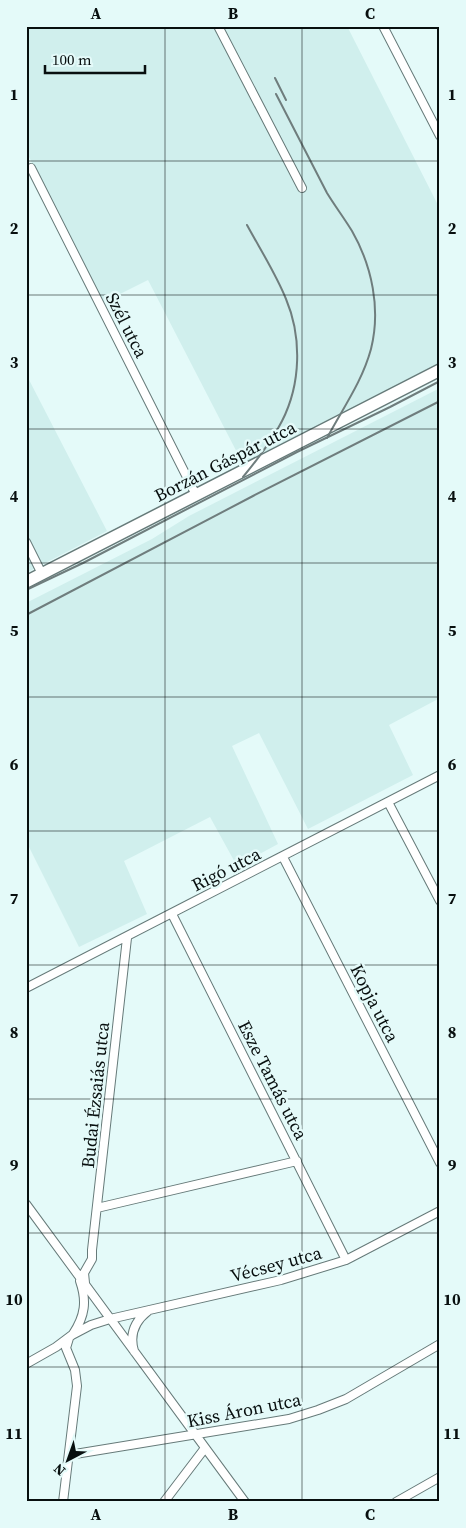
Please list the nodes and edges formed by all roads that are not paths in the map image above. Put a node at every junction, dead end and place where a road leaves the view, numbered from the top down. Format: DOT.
graph roads {
  1 [pos="218,26"];
  2 [pos="383,26"];
  3 [pos="440,136"];
  4 [pos="31,168"];
  5 [pos="302,188"];
  6 [pos="440,370"];
  7 [pos="196,495"];
  8 [pos="26,542"];
  9 [pos="42,574"];
  10 [pos="26,582"];
  11 [pos="440,775"];
  12 [pos="388,802"];
  13 [pos="283,857"];
  14 [pos="440,901"];
  15 [pos="172,914"];
  16 [pos="126,938"];
  17 [pos="27,987"];
  18 [pos="297,1161"];
  19 [pos="440,1163"];
  20 [pos="26,1204"];
  21 [pos="98,1208"];
  22 [pos="440,1211"];
  23 [pos="92,1254"];
  24 [pos="346,1260"];
  25 [pos="72,1266"];
  26 [pos="77,1273"];
  27 [pos="84,1283"];
  28 [pos="149,1310"];
  29 [pos="110,1319"];
  30 [pos="70,1336"];
  31 [pos="439,1346"];
  32 [pos="50,1350"];
  33 [pos="136,1355"];
  34 [pos="70,1359"];
  35 [pos="26,1364"];
  36 [pos="195,1435"];
  37 [pos="205,1448"];
  38 [pos="69,1455"];
  39 [pos="440,1477"];
  40 [pos="63,1502"];
  41 [pos="164,1502"];
  42 [pos="245,1502"];
  43 [pos="396,1502"];
  1 -- 5 [label="street"];
  2 -- 3 [label="street"];
  4 -- 7 [label="street, Szél utca"];
  6 -- 7 [label="street, Borzán Gáspár utca"];
  7 -- 9 [label="street, Borzán Gáspár utca"];
  8 -- 9 [label="street"];
  9 -- 10 [label="street, Borzán Gáspár utca"];
  11 -- 12 [label="street, Rigó utca"];
  12 -- 13 [label="street, Rigó utca"];
  12 -- 14 [label="street"];
  13 -- 15 [label="street, Rigó utca"];
  13 -- 19 [label="street, Kopja utca"];
  15 -- 16 [label="street, Rigó utca"];
  15 -- 18 [label="street, Esze Tamás utca"];
  16 -- 17 [label="street, Rigó utca"];
  16 -- 21 [label="street, Budai Ézsaiás utca"];
  18 -- 21 [label="street"];
  18 -- 24 [label="street, Esze Tamás utca"];
  20 -- 25 [label="street"];
  21 -- 23 [label="street, Budai Ézsaiás utca"];
  22 -- 24 [label="street, Vécsey utca"];
  23 -- 25 [label="street"];
  23 -- 27 [label="street, Budai Ézsaiás utca"];
  24 -- 28 [label="street, Vécsey utca"];
  25 -- 26 [label="street"];
  26 -- 27 [label="street"];
  26 -- 30 [label="street"];
  27 -- 29 [label="street"];
  28 -- 29 [label="street, Vécsey utca"];
  28 -- 33 [label="street"];
  29 -- 30 [label="street, Vécsey utca"];
  29 -- 33 [label="street"];
  30 -- 32 [label="street, Vécsey utca"];
  30 -- 34 [label="street"];
  31 -- 36 [label="street, Kiss Áron utca"];
  32 -- 34 [label="street"];
  32 -- 35 [label="street, Vécsey utca"];
  33 -- 36 [label="street"];
  34 -- 38 [label="street"];
  36 -- 37 [label="street"];
  36 -- 38 [label="street, Kiss Áron utca"];
  37 -- 41 [label="street"];
  37 -- 42 [label="street"];
  38 -- 40 [label="street"];
  39 -- 43 [label="street"];
}
